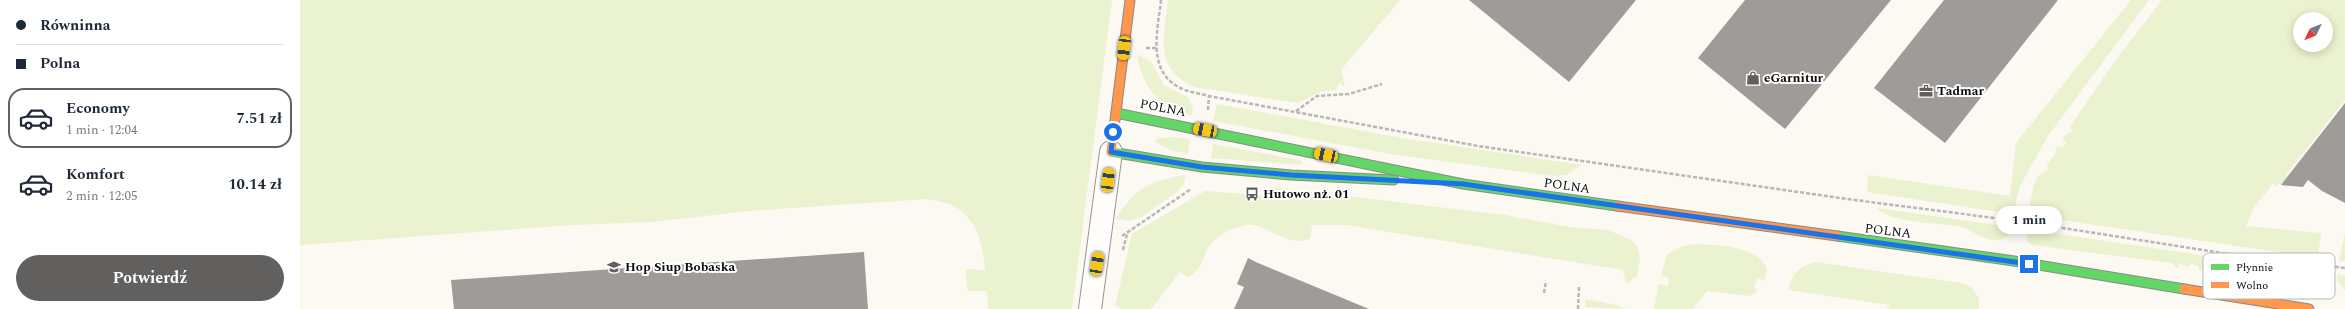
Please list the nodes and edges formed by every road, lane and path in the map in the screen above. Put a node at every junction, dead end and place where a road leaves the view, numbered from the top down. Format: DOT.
graph roads {
  1 [pos="1130,0"];
  2 [pos="1161,0"];
  3 [pos="1382,84"];
  4 [pos="1296,111"];
  5 [pos="1116,113"];
  6 [pos="1111,152"];
  7 [pos="1463,184"];
  8 [pos="2222,253"];
  9 [pos="2335,267"];
  10 [pos="2345,268"];
  11 [pos="1546,281"];
  12 [pos="1580,286"];
  13 [pos="2203,292"];
  14 [pos="1544,293"];
  15 [pos="2248,299"];
  16 [pos="1090,309"];
  17 [pos="1578,309"];
  18 [pos="2309,309"];
  1 -- 5 [label="street"];
  2 -- 4 [label="path"];
  3 -- 4 [label="path"];
  4 -- 8 [label="path"];
  5 -- 6 [label="street"];
  5 -- 7 [label="street, POLNA"];
  6 -- 7 [label="street, POLNA"];
  6 -- 16 [label="street"];
  7 -- 13 [label="street, POLNA"];
  9 -- 10 [label="path"];
  11 -- 14 [label="path"];
  12 -- 17 [label="path"];
  15 -- 18 [label="street, POLNA"];
}
